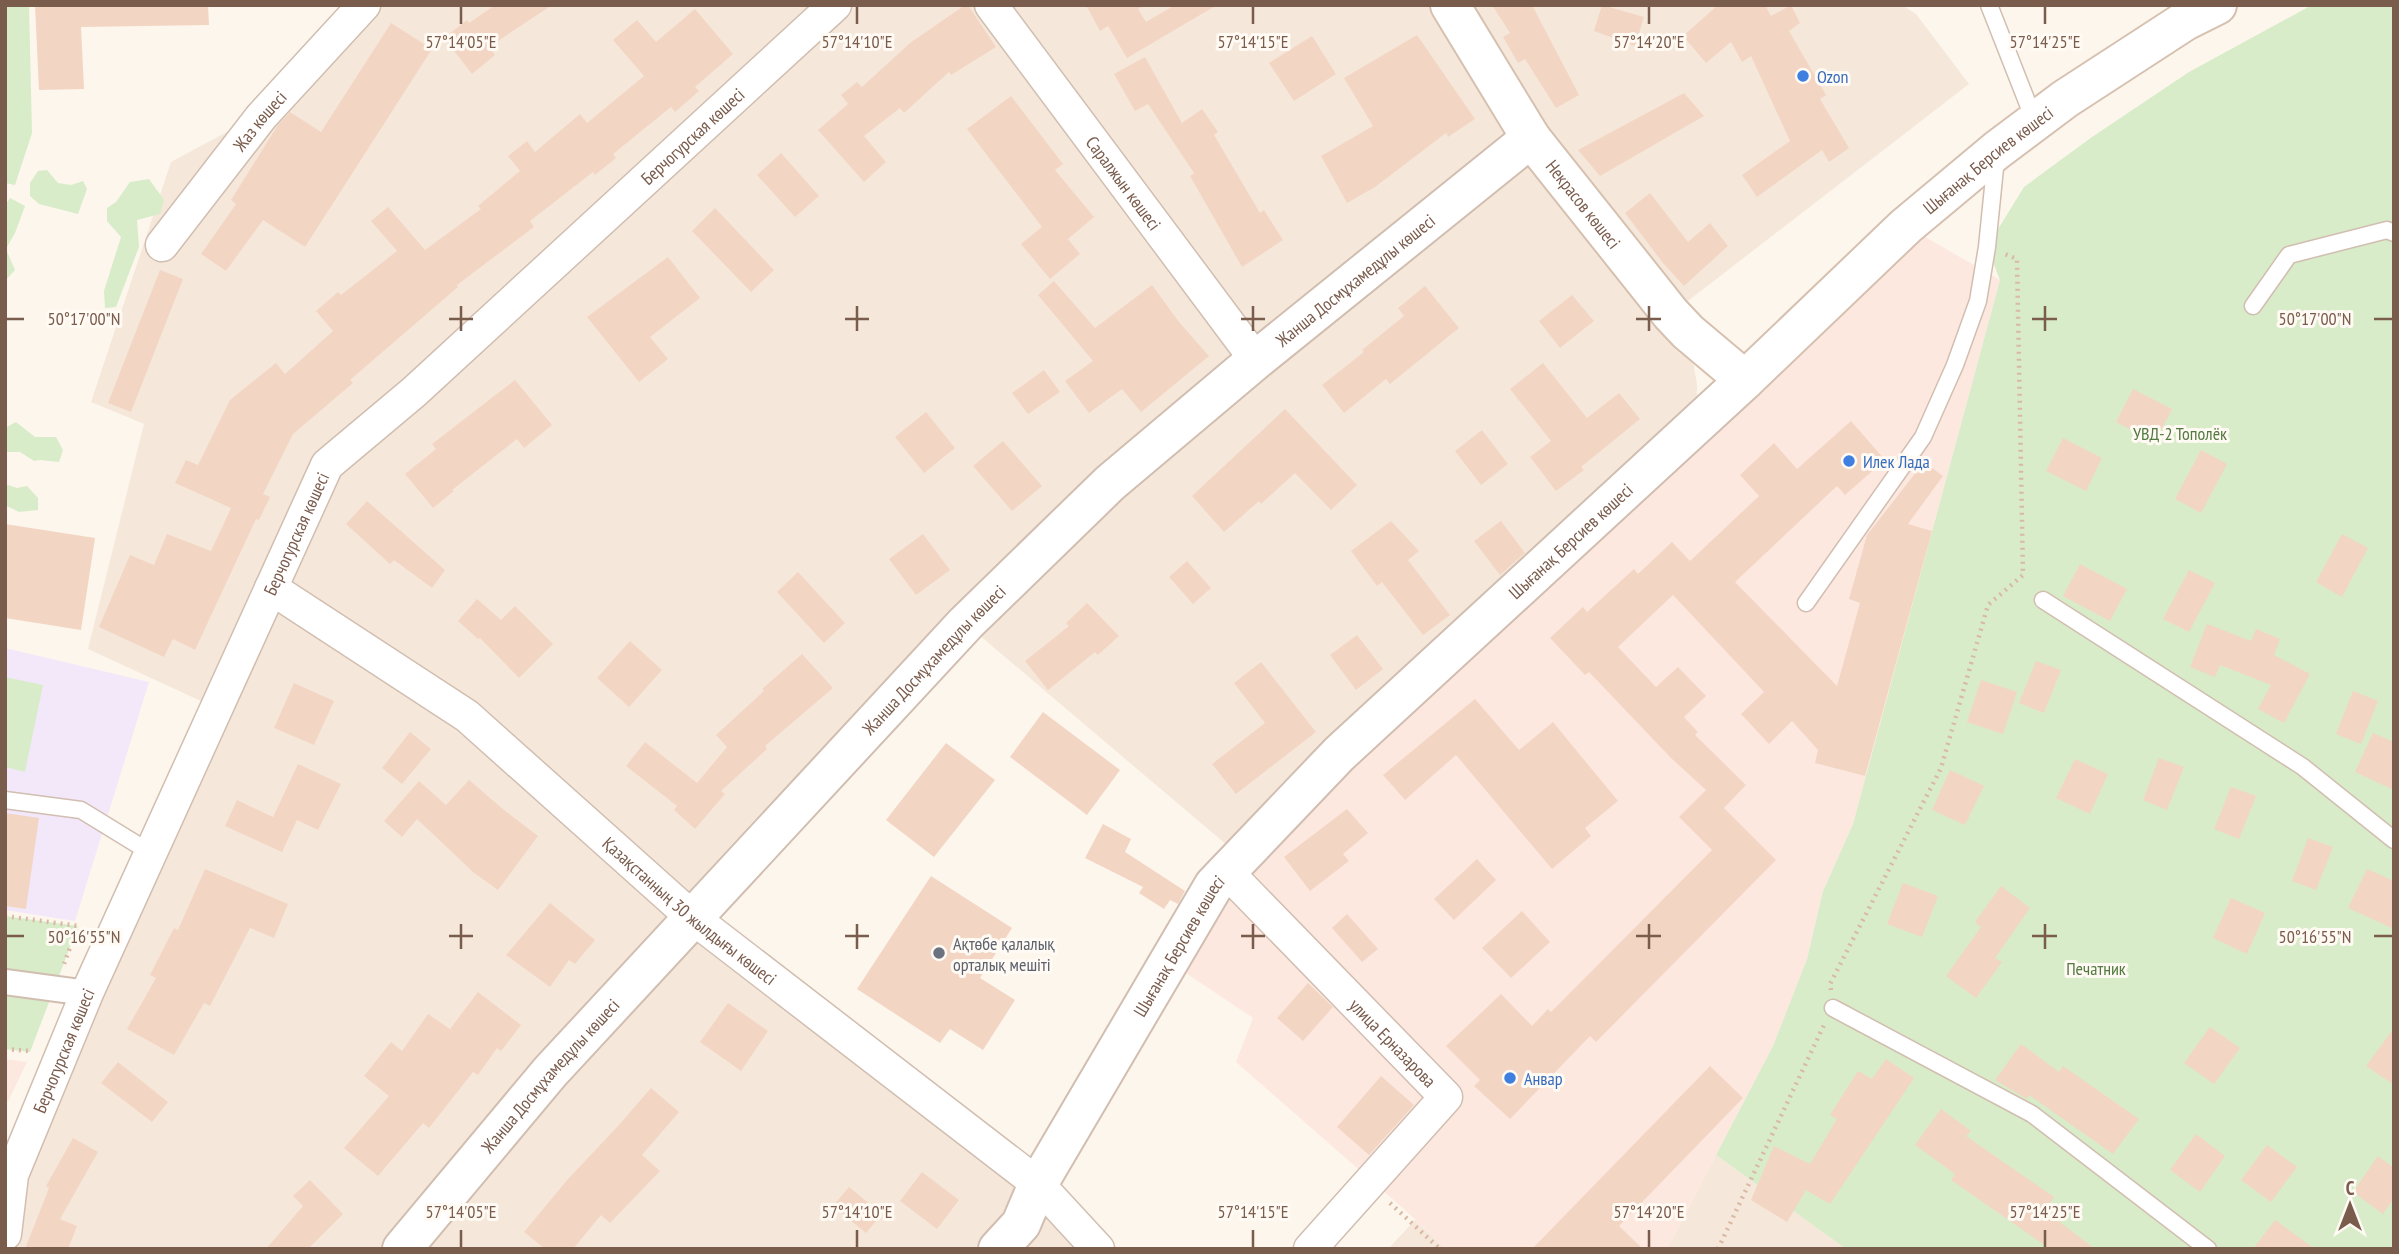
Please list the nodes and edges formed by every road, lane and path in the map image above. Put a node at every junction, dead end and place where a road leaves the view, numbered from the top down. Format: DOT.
graph roads {
  1 [pos="364,5"];
  2 [pos="835,5"];
  3 [pos="991,5"];
  4 [pos="1450,5"];
  5 [pos="1989,5"];
  6 [pos="2217,5"];
  7 [pos="2035,122"];
  8 [pos="1531,138"];
  9 [pos="1997,150"];
  10 [pos="2394,233"];
  11 [pos="162,245"];
  12 [pos="1987,247"];
  13 [pos="2253,306"];
  14 [pos="1256,360"];
  15 [pos="1745,380"];
  16 [pos="271,588"];
  17 [pos="2043,600"];
  18 [pos="1806,603"];
  19 [pos="5,800"];
  20 [pos="2394,840"];
  21 [pos="151,853"];
  22 [pos="1227,872"];
  23 [pos="5,916"];
  24 [pos="693,918"];
  25 [pos="78,926"];
  26 [pos="5,982"];
  27 [pos="88,993"];
  28 [pos="1833,1008"];
  29 [pos="5,1049"];
  30 [pos="30,1052"];
  31 [pos="1369,1183"];
  32 [pos="1038,1184"];
  33 [pos="5,1234"];
  34 [pos="402,1249"];
  35 [pos="998,1249"];
  36 [pos="1098,1249"];
  37 [pos="1310,1249"];
  38 [pos="1440,1249"];
  39 [pos="1718,1249"];
  40 [pos="2208,1249"];
  1 -- 11 [label="street, Жаз көшесі"];
  2 -- 16 [label="street, Берчогурская көшесі"];
  3 -- 14 [label="street, Саралжын көшесі"];
  4 -- 8 [label="street, Некрасов көшесі"];
  5 -- 7 [label="lane"];
  6 -- 7 [label="street, Шығанақ Берсиев көшесі"];
  7 -- 9 [label="street, Шығанақ Берсиев көшесі"];
  8 -- 14 [label="street, Жанша Досмұхамедұлы көшесі"];
  8 -- 15 [label="street, Некрасов көшесі"];
  9 -- 12 [label="lane"];
  9 -- 15 [label="street, Шығанақ Берсиев көшесі"];
  10 -- 13 [label="lane"];
  12 -- 18 [label="lane"];
  12 -- 28 [label="path"];
  14 -- 24 [label="street, Жанша Досмұхамедұлы көшесі"];
  15 -- 22 [label="street, Шығанақ Берсиев көшесі"];
  16 -- 21 [label="street, Берчогурская көшесі"];
  16 -- 24 [label="street, Қазақстанның 30 жылдығы көшесі"];
  17 -- 20 [label="lane"];
  19 -- 21 [label="lane"];
  21 -- 27 [label="street, Берчогурская көшесі"];
  22 -- 31 [label="street, улица Ерназарова"];
  22 -- 32 [label="street, Шығанақ Берсиев көшесі"];
  23 -- 25 [label="path"];
  24 -- 32 [label="street, Қазақстанның 30 жылдығы көшесі"];
  24 -- 34 [label="street, Жанша Досмұхамедұлы көшесі"];
  26 -- 27 [label="street"];
  27 -- 33 [label="street, Берчогурская көшесі"];
  28 -- 39 [label="path"];
  28 -- 40 [label="lane"];
  29 -- 30 [label="path"];
  31 -- 37 [label="street, улица Ерназарова"];
  31 -- 38 [label="path"];
  32 -- 35 [label="street, Шығанақ Берсиев көшесі"];
  32 -- 36 [label="street, Қазақстанның 30 жылдығы көшесі"];
}
